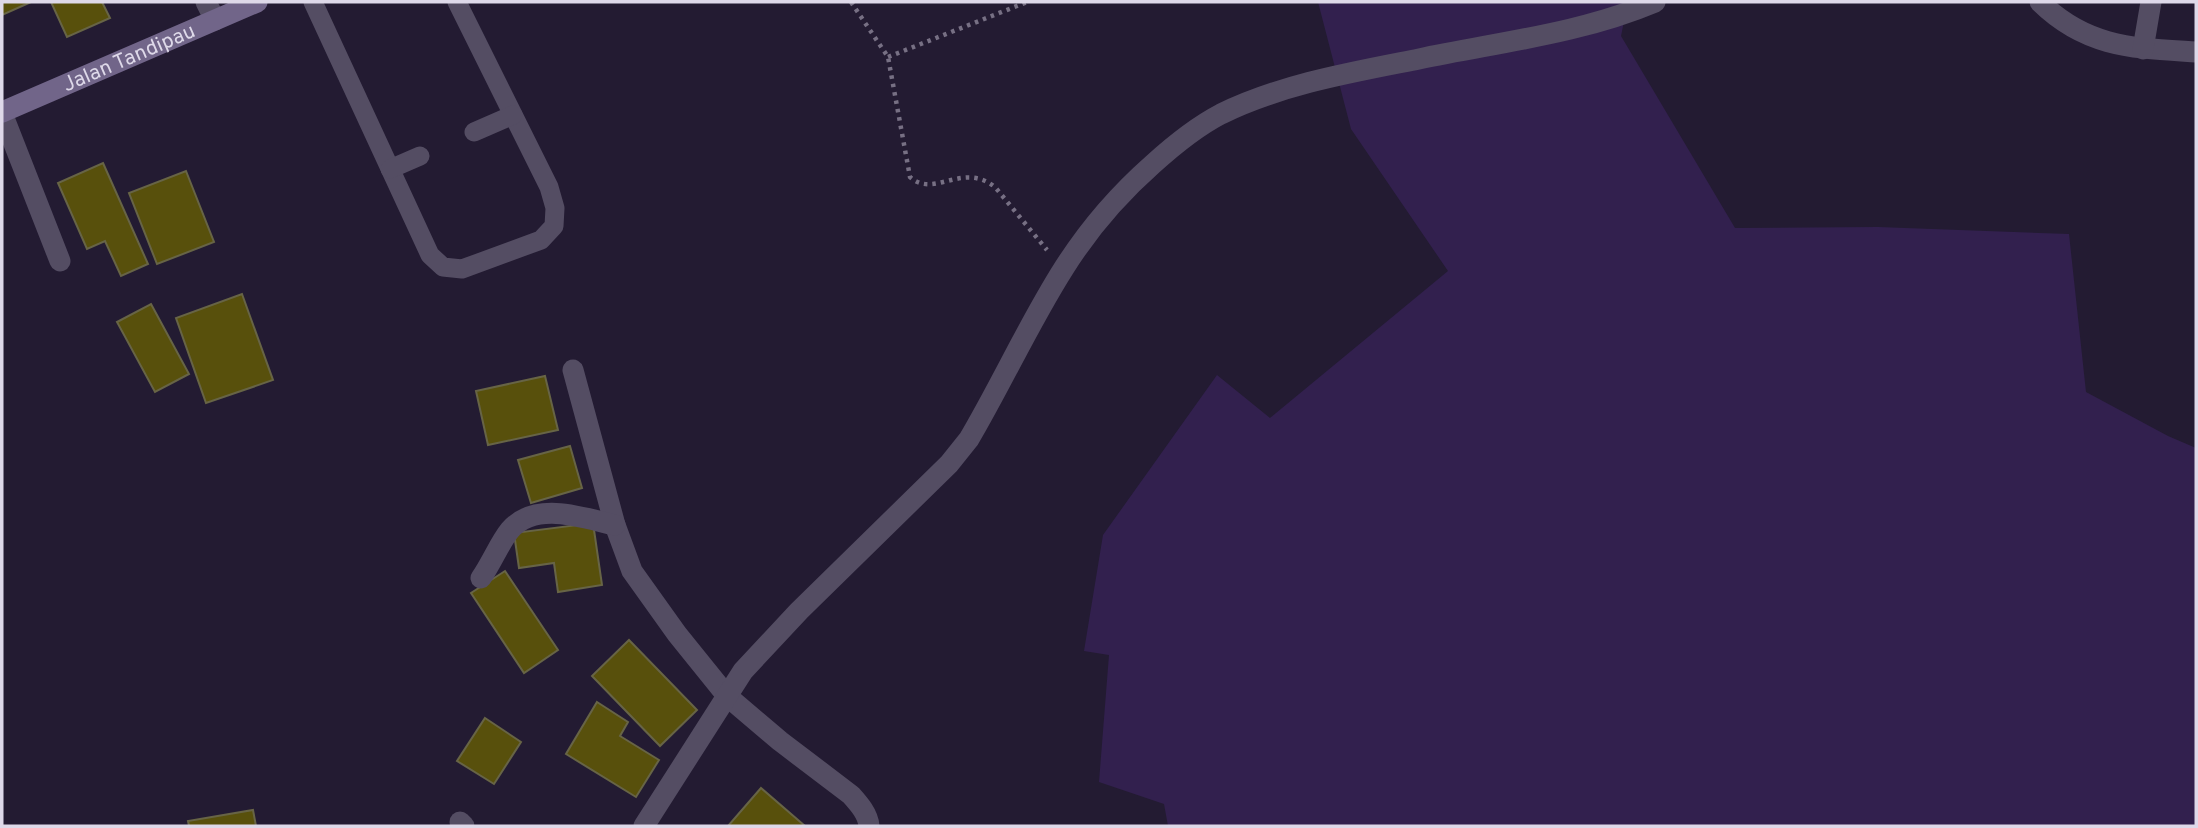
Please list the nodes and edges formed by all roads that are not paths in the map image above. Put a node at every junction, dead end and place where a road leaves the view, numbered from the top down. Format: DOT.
graph roads {
  1 [pos="257,2"];
  2 [pos="313,2"];
  3 [pos="457,2"];
  4 [pos="1655,2"];
  5 [pos="2040,2"];
  6 [pos="2151,2"];
  7 [pos="211,11"];
  8 [pos="2143,49"];
  9 [pos="2196,52"];
  10 [pos="2,112"];
  11 [pos="513,115"];
  12 [pos="474,132"];
  13 [pos="420,156"];
  14 [pos="390,169"];
  15 [pos="60,261"];
  16 [pos="573,370"];
  17 [pos="615,526"];
  18 [pos="481,578"];
  19 [pos="727,695"];
  20 [pos="644,826"];
  21 [pos="869,826"];
  1 -- 7 [label="street, Jalan Tandipau"];
  2 -- 14 [label="lane"];
  3 -- 11 [label="lane"];
  4 -- 19 [label="street"];
  5 -- 8 [label="street"];
  6 -- 8 [label="street"];
  7 -- 10 [label="street, Jalan Tandipau"];
  8 -- 9 [label="street"];
  10 -- 15 [label="street"];
  11 -- 12 [label="lane"];
  11 -- 14 [label="lane"];
  13 -- 14 [label="lane"];
  16 -- 17 [label="street"];
  17 -- 18 [label="street"];
  17 -- 19 [label="street"];
  19 -- 20 [label="street"];
  19 -- 21 [label="street"];
}
